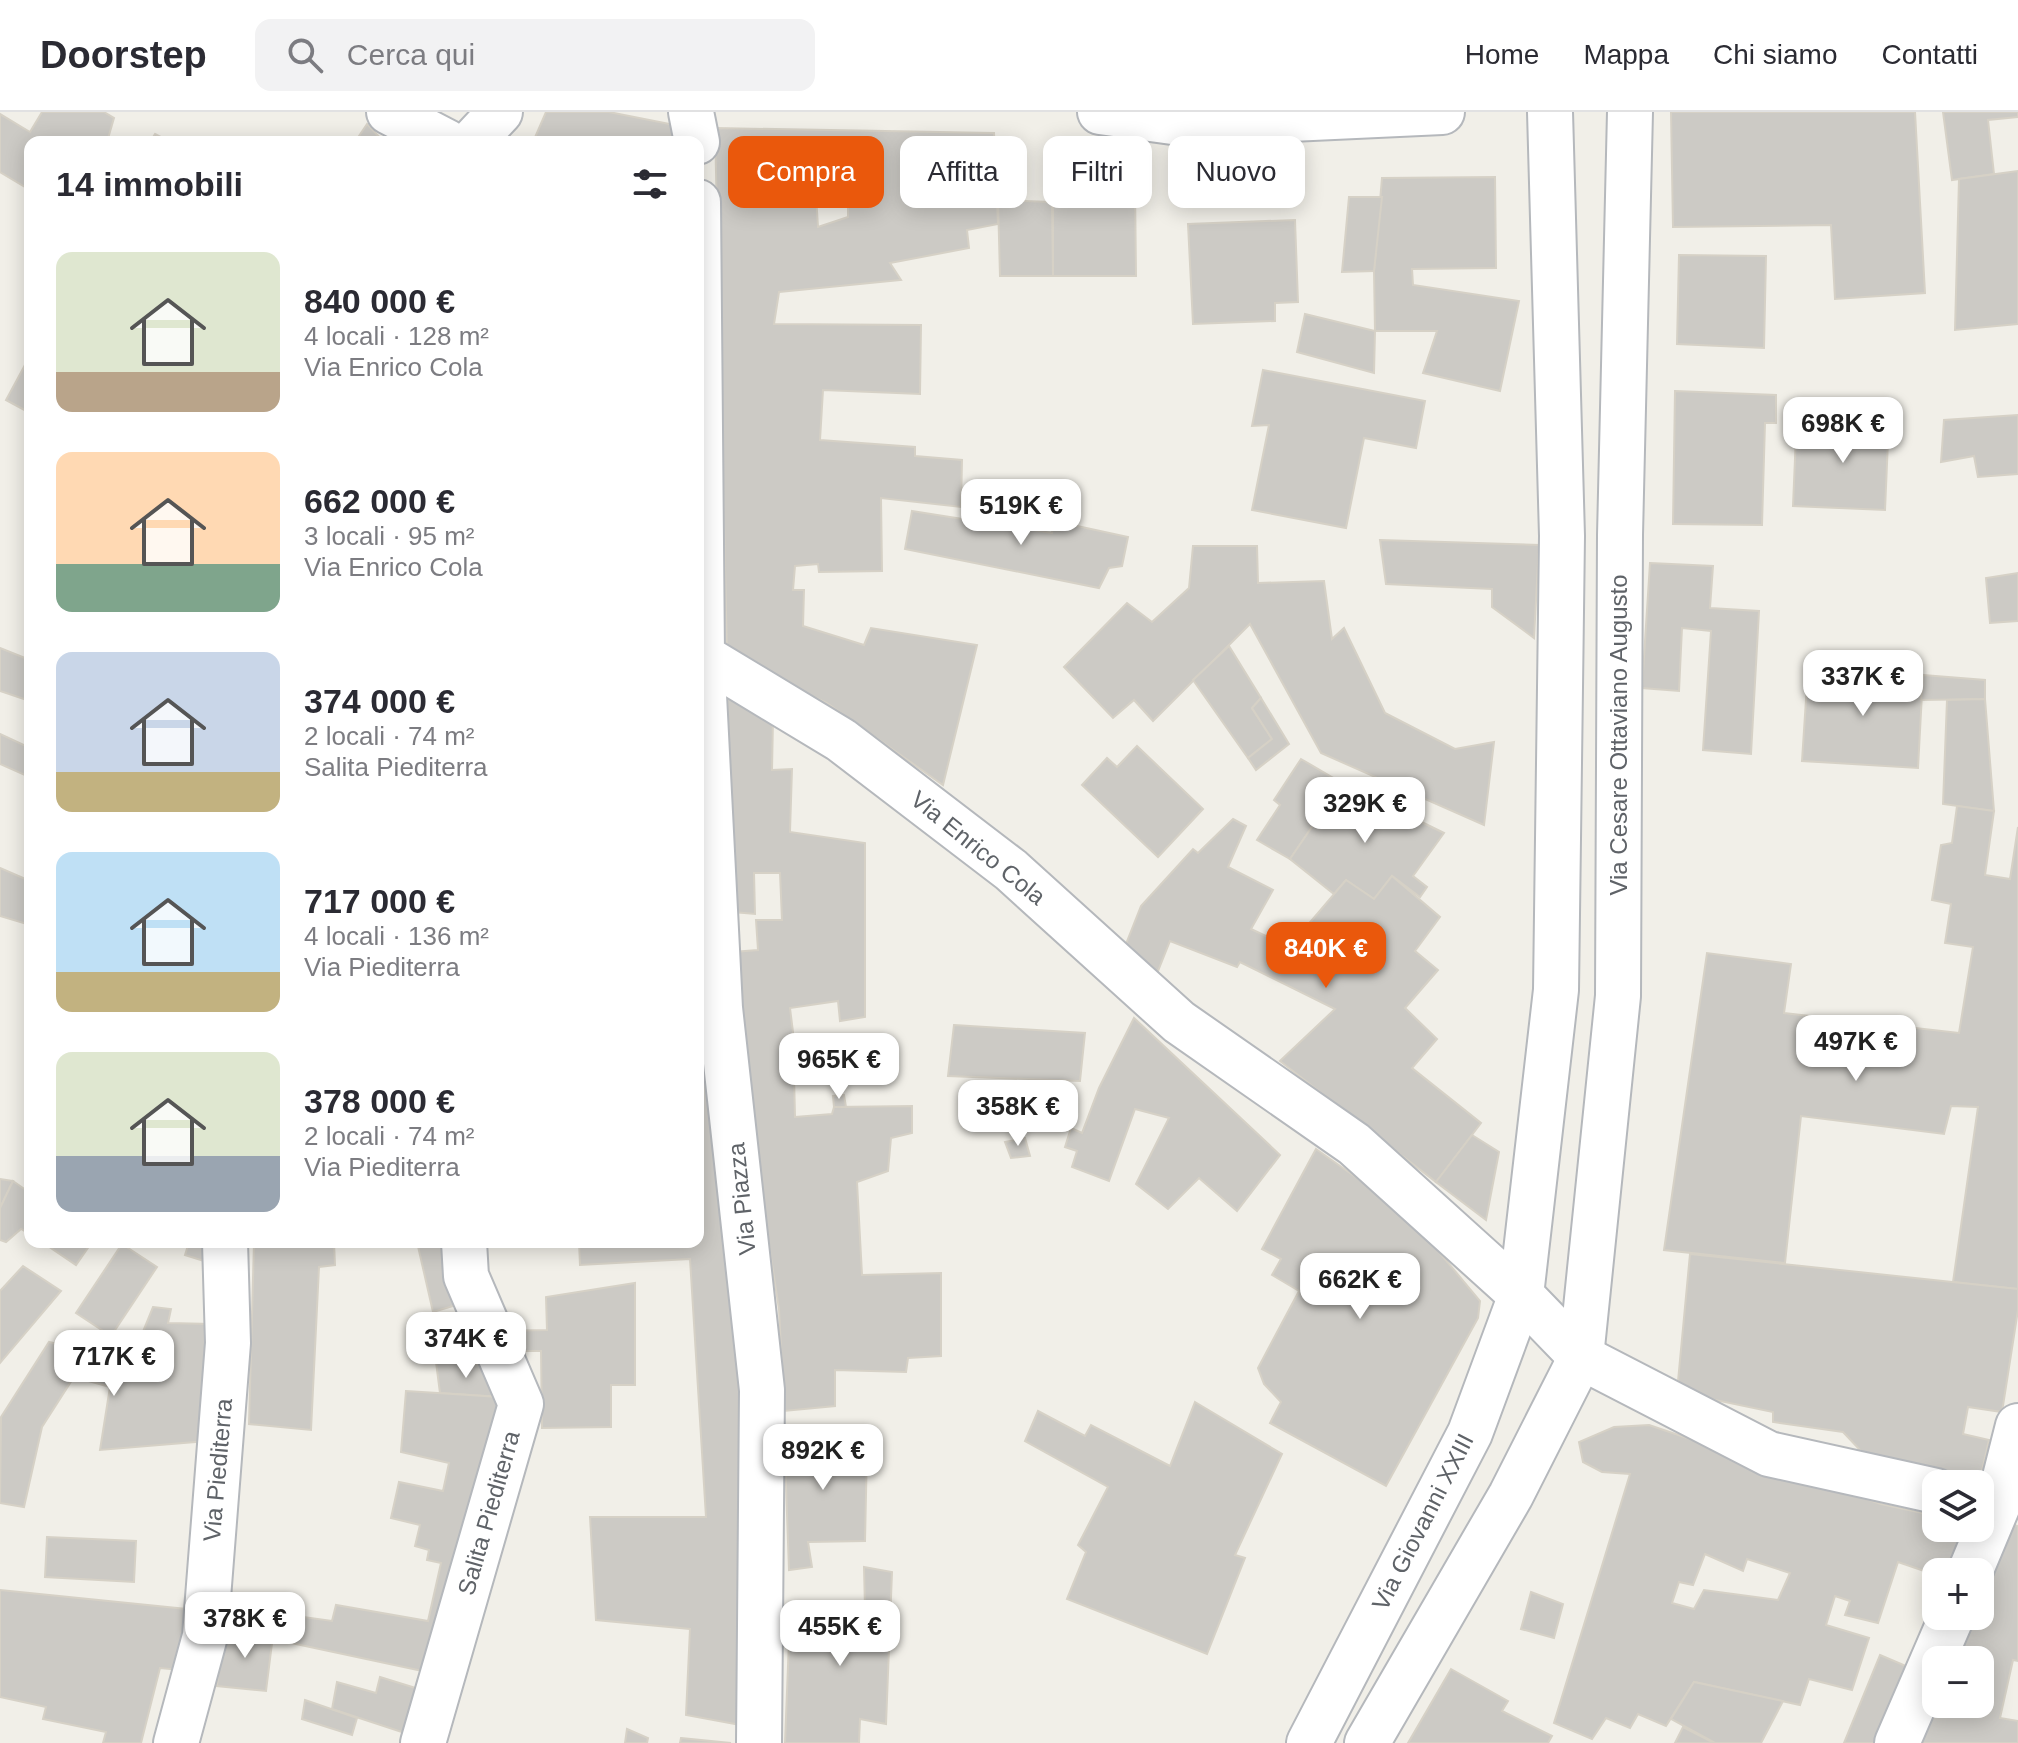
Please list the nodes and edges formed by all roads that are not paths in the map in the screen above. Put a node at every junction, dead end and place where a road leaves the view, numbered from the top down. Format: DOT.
graph roads {
  1 [pos="389,112"];
  2 [pos="500,112"];
  3 [pos="691,112"];
  4 [pos="1100,112"];
  5 [pos="1442,112"];
  6 [pos="1550,112"];
  7 [pos="1630,112"];
  8 [pos="435,136"];
  9 [pos="478,136"];
  10 [pos="696,136"];
  11 [pos="704,657"];
  12 [pos="704,695"];
  13 [pos="225,1248"];
  14 [pos="464,1248"];
  15 [pos="1521,1295"];
  16 [pos="1581,1357"];
  17 [pos="2018,1426"];
  18 [pos="1922,1488"];
  19 [pos="1999,1504"];
  20 [pos="1976,1558"];
  21 [pos="1946,1630"];
  22 [pos="176,1743"];
  23 [pos="423,1743"];
  24 [pos="759,1743"];
  25 [pos="1309,1743"];
  26 [pos="1367,1743"];
  27 [pos="1897,1743"];
  1 -- 8 [label="street"];
  2 -- 9 [label="street"];
  3 -- 10 [label="street"];
  4 -- 5 [label="street"];
  6 -- 15 [label="street"];
  7 -- 16 [label="street, Via Cesare Ottaviano Augusto"];
  11 -- 15 [label="street, Via Enrico Cola"];
  12 -- 24 [label="street, Via Piazza"];
  13 -- 22 [label="street, Via Piediterra"];
  14 -- 23 [label="street, Salita Piediterra"];
  15 -- 16 [label="street, Via Enrico Cola"];
  15 -- 25 [label="street, Via Giovanni XXIII"];
  16 -- 18 [label="street, Via Enrico Cola"];
  16 -- 26 [label="street"];
  17 -- 19 [label="street"];
  19 -- 20 [label="street"];
  21 -- 27 [label="street"];
}
